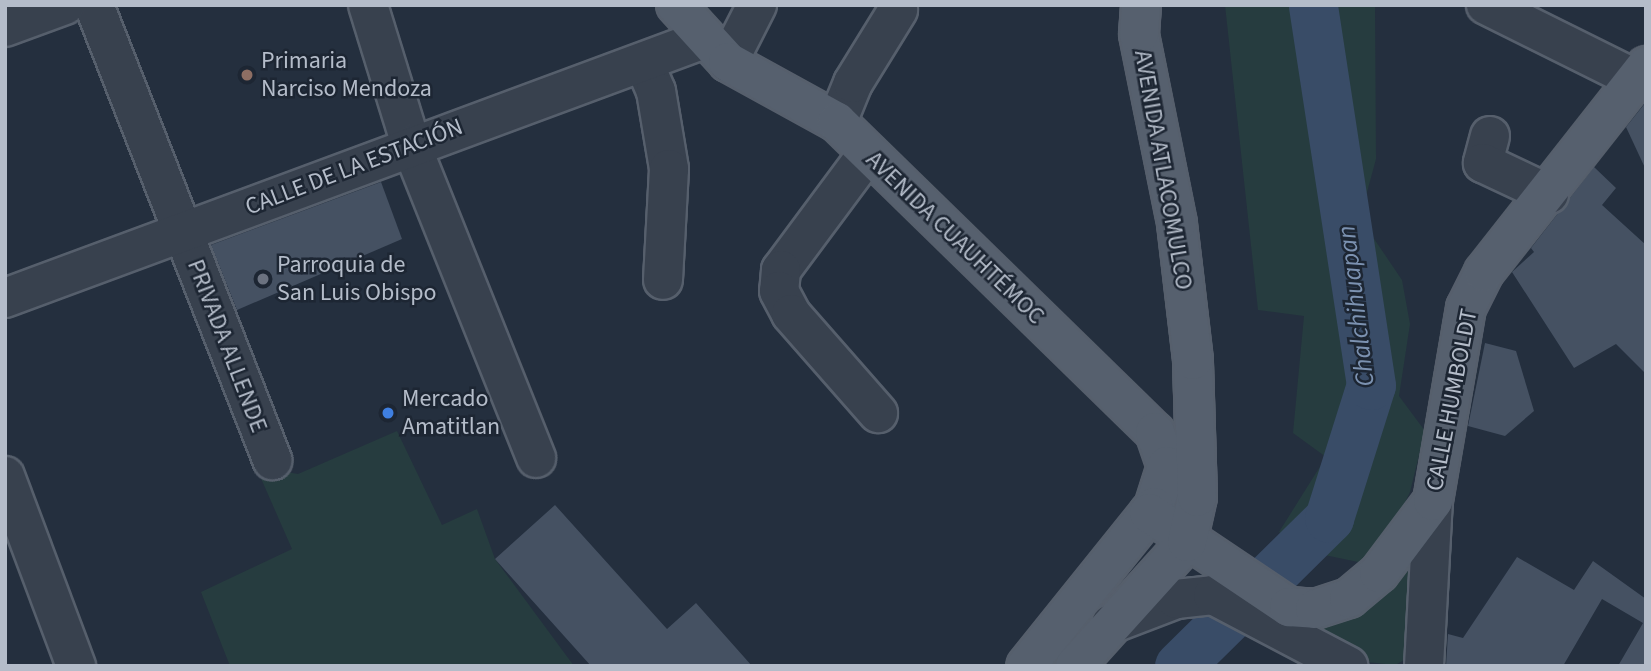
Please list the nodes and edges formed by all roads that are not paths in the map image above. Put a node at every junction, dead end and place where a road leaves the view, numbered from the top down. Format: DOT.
graph roads {
  1 [pos="65,5"];
  2 [pos="94,5"];
  3 [pos="368,5"];
  4 [pos="676,5"];
  5 [pos="757,5"];
  6 [pos="1141,5"];
  7 [pos="1486,5"];
  8 [pos="898,10"];
  9 [pos="5,27"];
  10 [pos="716,51"];
  11 [pos="645,63"];
  12 [pos="1640,73"];
  13 [pos="837,122"];
  14 [pos="1490,136"];
  15 [pos="411,145"];
  16 [pos="868,153"];
  17 [pos="1549,194"];
  18 [pos="183,232"];
  19 [pos="663,280"];
  20 [pos="5,298"];
  21 [pos="878,413"];
  22 [pos="536,458"];
  23 [pos="271,460"];
  24 [pos="5,476"];
  25 [pos="1433,501"];
  26 [pos="1149,513"];
  27 [pos="1195,548"];
  28 [pos="1281,618"];
  29 [pos="1111,624"];
  30 [pos="76,666"];
  31 [pos="1026,666"];
  32 [pos="1075,666"];
  33 [pos="1348,666"];
  34 [pos="1424,666"];
  1 -- 9 [label="street"];
  2 -- 18 [label="street, PRIVADA ALLENDE"];
  3 -- 15 [label="street"];
  4 -- 10 [label="main road, AVENIDA CUAUHTÉMOC"];
  5 -- 10 [label="street"];
  6 -- 27 [label="main road, AVENIDA ATLACOMULCO"];
  7 -- 12 [label="street"];
  8 -- 13 [label="street"];
  10 -- 11 [label="street, CALLE DE LA ESTACIÓN"];
  10 -- 13 [label="main road, AVENIDA CUAUHTÉMOC"];
  11 -- 15 [label="street, CALLE DE LA ESTACIÓN"];
  11 -- 19 [label="street"];
  12 -- 17 [label="main road, CALLE HUMBOLDT"];
  13 -- 16 [label="main road, AVENIDA CUAUHTÉMOC"];
  14 -- 17 [label="street"];
  15 -- 18 [label="street, CALLE DE LA ESTACIÓN"];
  15 -- 22 [label="street"];
  16 -- 21 [label="street"];
  16 -- 26 [label="main road, AVENIDA CUAUHTÉMOC"];
  17 -- 25 [label="main road, CALLE HUMBOLDT"];
  18 -- 20 [label="street, CALLE DE LA ESTACIÓN"];
  18 -- 23 [label="street, PRIVADA ALLENDE"];
  24 -- 30 [label="street"];
  25 -- 28 [label="main road"];
  25 -- 34 [label="street, CALLE HUMBOLDT"];
  26 -- 27 [label="main road"];
  26 -- 31 [label="main road, AVENIDA CUAUHTÉMOC"];
  27 -- 28 [label="main road"];
  27 -- 29 [label="main road"];
  28 -- 29 [label="street"];
  28 -- 33 [label="street"];
  29 -- 32 [label="main road"];
}
